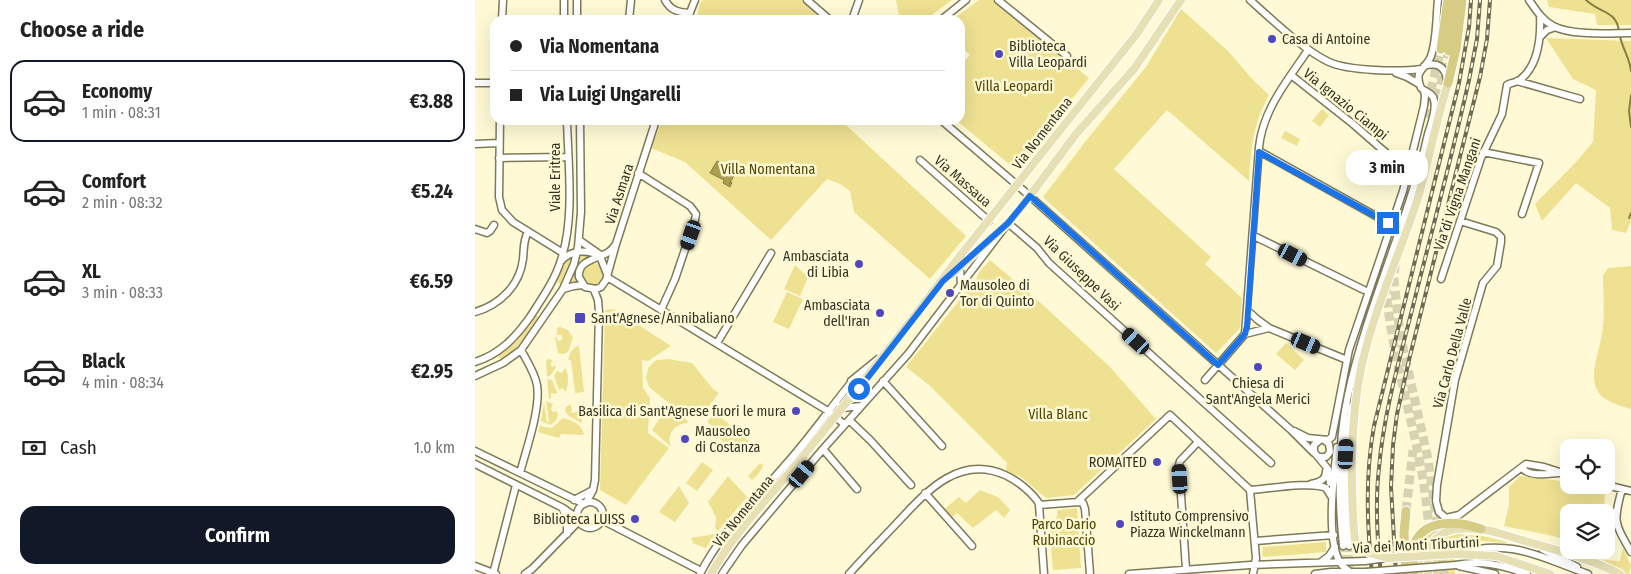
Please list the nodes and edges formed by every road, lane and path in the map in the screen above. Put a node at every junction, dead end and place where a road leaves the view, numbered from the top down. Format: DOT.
graph roads {
  1 [pos="503,0"];
  2 [pos="564,0"];
  3 [pos="577,0"];
  4 [pos="631,0"];
  5 [pos="665,0"];
  6 [pos="695,0"];
  7 [pos="807,0"];
  8 [pos="859,0"];
  9 [pos="966,0"];
  10 [pos="998,0"];
  11 [pos="1159,0"];
  12 [pos="1181,0"];
  13 [pos="1250,0"];
  14 [pos="1438,0"];
  15 [pos="1446,0"];
  16 [pos="1455,0"];
  17 [pos="1462,0"];
  18 [pos="1529,0"];
  19 [pos="690,13"];
  20 [pos="503,15"];
  21 [pos="564,15"];
  22 [pos="577,15"];
  23 [pos="630,15"];
  24 [pos="824,15"];
  25 [pos="853,15"];
  26 [pos="947,15"];
  27 [pos="1540,15"];
  28 [pos="1556,27"];
  29 [pos="1631,33"];
  30 [pos="1540,37"];
  31 [pos="1308,50"];
  32 [pos="1067,56"];
  33 [pos="1423,67"];
  34 [pos="1390,71"];
  35 [pos="1291,75"];
  36 [pos="1517,81"];
  37 [pos="475,83"];
  38 [pos="490,83"];
  39 [pos="1448,83"];
  40 [pos="1419,84"];
  41 [pos="1424,91"];
  42 [pos="1580,99"];
  43 [pos="500,125"];
  44 [pos="567,125"];
  45 [pos="580,125"];
  46 [pos="653,125"];
  47 [pos="947,125"];
  48 [pos="499,143"];
  49 [pos="475,144"];
  50 [pos="1259,152"];
  51 [pos="1483,152"];
  52 [pos="568,157"];
  53 [pos="499,158"];
  54 [pos="920,160"];
  55 [pos="1408,172"];
  56 [pos="638,174"];
  57 [pos="1017,186"];
  58 [pos="1030,196"];
  59 [pos="1523,214"];
  60 [pos="989,221"];
  61 [pos="1460,221"];
  62 [pos="1008,223"];
  63 [pos="494,225"];
  64 [pos="1392,225"];
  65 [pos="475,229"];
  66 [pos="528,232"];
  67 [pos="1254,236"];
  68 [pos="579,240"];
  69 [pos="616,244"];
  70 [pos="991,246"];
  71 [pos="979,250"];
  72 [pos="578,251"];
  73 [pos="771,253"];
  74 [pos="563,254"];
  75 [pos="600,255"];
  76 [pos="594,260"];
  77 [pos="560,262"];
  78 [pos="603,264"];
  79 [pos="960,267"];
  80 [pos="607,276"];
  81 [pos="1441,279"];
  82 [pos="943,281"];
  83 [pos="583,285"];
  84 [pos="961,286"];
  85 [pos="563,289"];
  86 [pos="594,290"];
  87 [pos="1363,290"];
  88 [pos="661,310"];
  89 [pos="534,311"];
  90 [pos="1248,311"];
  91 [pos="475,312"];
  92 [pos="544,318"];
  93 [pos="1269,328"];
  94 [pos="1245,334"];
  95 [pos="717,343"];
  96 [pos="891,348"];
  97 [pos="521,350"];
  98 [pos="1347,360"];
  99 [pos="475,362"];
  100 [pos="1218,365"];
  101 [pos="475,376"];
  102 [pos="1205,380"];
  103 [pos="883,381"];
  104 [pos="835,401"];
  105 [pos="861,406"];
  106 [pos="843,408"];
  107 [pos="828,410"];
  108 [pos="836,417"];
  109 [pos="1343,419"];
  110 [pos="847,422"];
  111 [pos="1291,430"];
  112 [pos="1322,440"];
  113 [pos="1198,442"];
  114 [pos="942,446"];
  115 [pos="823,449"];
  116 [pos="475,451"];
  117 [pos="1316,455"];
  118 [pos="475,464"];
  119 [pos="1271,464"];
  120 [pos="1326,466"];
  121 [pos="1560,472"];
  122 [pos="520,473"];
  123 [pos="516,485"];
  124 [pos="911,485"];
  125 [pos="1303,486"];
  126 [pos="1615,487"];
  127 [pos="857,489"];
  128 [pos="1622,489"];
  129 [pos="593,490"];
  130 [pos="1250,490"];
  131 [pos="1631,491"];
  132 [pos="925,494"];
  133 [pos="1331,495"];
  134 [pos="574,500"];
  135 [pos="1077,502"];
  136 [pos="585,503"];
  137 [pos="1040,505"];
  138 [pos="563,508"];
  139 [pos="1406,511"];
  140 [pos="577,520"];
  141 [pos="602,520"];
  142 [pos="1481,529"];
  143 [pos="567,534"];
  144 [pos="1334,535"];
  145 [pos="1255,541"];
  146 [pos="1526,541"];
  147 [pos="1349,545"];
  148 [pos="972,546"];
  149 [pos="1335,547"];
  150 [pos="1631,552"];
  151 [pos="1455,554"];
  152 [pos="1387,558"];
  153 [pos="1321,562"];
  154 [pos="1340,562"];
  155 [pos="1256,565"];
  156 [pos="1456,565"];
  157 [pos="475,566"];
  158 [pos="1187,570"];
  159 [pos="1380,572"];
  160 [pos="701,573"];
  161 [pos="1163,573"];
  162 [pos="1338,573"];
  163 [pos="1352,573"];
  164 [pos="494,574"];
  165 [pos="525,574"];
  166 [pos="711,574"];
  167 [pos="722,574"];
  168 [pos="849,574"];
  169 [pos="1044,574"];
  170 [pos="1091,574"];
  171 [pos="1129,574"];
  172 [pos="1253,574"];
  173 [pos="1315,574"];
  174 [pos="1406,574"];
  175 [pos="1414,574"];
  176 [pos="1428,574"];
  177 [pos="1495,574"];
  178 [pos="1527,574"];
  179 [pos="1550,574"];
  180 [pos="1588,574"];
  181 [pos="1619,574"];
  1 -- 20 [label="street"];
  2 -- 21 [label="street"];
  3 -- 22 [label="street"];
  4 -- 23 [label="street"];
  5 -- 19 [label="street"];
  6 -- 19 [label="street"];
  7 -- 24 [label="street"];
  8 -- 25 [label="street"];
  9 -- 26 [label="street"];
  10 -- 32 [label="street"];
  11 -- 57 [label="main road, Via Nomentana"];
  12 -- 58 [label="main road, Via Nomentana"];
  13 -- 31 [label="street"];
  14 -- 33 [label="street"];
  15 -- 16 [label="highway"];
  17 -- 39 [label="highway"];
  18 -- 27 [label="street"];
  27 -- 28 [label="street"];
  27 -- 30 [label="street, Via di Vigna Mangani"];
  28 -- 29 [label="street"];
  28 -- 30 [label="street"];
  30 -- 36 [label="street, Via di Vigna Mangani"];
  31 -- 34 [label="street"];
  31 -- 35 [label="street"];
  33 -- 34 [label="street"];
  33 -- 39 [label="street"];
  33 -- 40 [label="street"];
  34 -- 40 [label="street"];
  35 -- 50 [label="street"];
  35 -- 55 [label="street, Via Ignazio Ciampi"];
  36 -- 42 [label="street"];
  36 -- 51 [label="street, Via di Vigna Mangani"];
  37 -- 38 [label="street"];
  39 -- 147 [label="main road"];
  40 -- 41 [label="street"];
  41 -- 55 [label="street"];
  41 -- 109 [label="street"];
  43 -- 48 [label="street"];
  44 -- 52 [label="street, Viale Eritrea"];
  45 -- 68 [label="street, Viale Eritrea"];
  46 -- 56 [label="street, Via Asmara"];
  47 -- 57 [label="street"];
  48 -- 49 [label="street"];
  48 -- 53 [label="street"];
  50 -- 64 [label="street"];
  50 -- 67 [label="street"];
  51 -- 59 [label="street"];
  51 -- 61 [label="street, Via di Vigna Mangani"];
  52 -- 53 [label="street"];
  52 -- 74 [label="street, Viale Eritrea"];
  53 -- 66 [label="street"];
  54 -- 60 [label="street, Via Massaua"];
  55 -- 64 [label="street"];
  56 -- 69 [label="street, Via Asmara"];
  56 -- 88 [label="street"];
  57 -- 58 [label="street"];
  57 -- 60 [label="main road, Via Nomentana"];
  58 -- 62 [label="main road, Via Nomentana"];
  58 -- 100 [label="street"];
  60 -- 82 [label="main road, Via Nomentana"];
  61 -- 81 [label="street, Via di Vigna Mangani"];
  61 -- 121 [label="street, Via Carlo Della Valle"];
  62 -- 70 [label="street, Via Nomentana"];
  62 -- 71 [label="main road, Via Nomentana"];
  62 -- 119 [label="street, Via Giuseppe Vasi"];
  63 -- 65 [label="street"];
  64 -- 98 [label="street"];
  66 -- 74 [label="street"];
  66 -- 91 [label="street"];
  67 -- 87 [label="street"];
  67 -- 90 [label="street"];
  68 -- 72 [label="street, Viale Eritrea"];
  68 -- 75 [label="street"];
  69 -- 75 [label="street"];
  69 -- 80 [label="street, Via Asmara"];
  70 -- 71 [label="street"];
  70 -- 84 [label="street, Via Nomentana"];
  71 -- 79 [label="main road, Via Nomentana"];
  72 -- 75 [label="street"];
  72 -- 77 [label="street"];
  72 -- 85 [label="street, Viale Eritrea"];
  73 -- 95 [label="street"];
  74 -- 77 [label="street, Viale Eritrea"];
  75 -- 76 [label="street"];
  75 -- 78 [label="street"];
  76 -- 78 [label="street"];
  76 -- 83 [label="street"];
  77 -- 89 [label="street, Viale Eritrea"];
  78 -- 80 [label="street"];
  79 -- 82 [label="main road, Via Nomentana"];
  79 -- 84 [label="street"];
  80 -- 86 [label="street"];
  80 -- 88 [label="street"];
  82 -- 96 [label="main road, Via Nomentana"];
  83 -- 85 [label="street"];
  83 -- 86 [label="street"];
  84 -- 103 [label="street, Via Nomentana"];
  85 -- 92 [label="street, Viale Eritrea"];
  86 -- 129 [label="street"];
  88 -- 95 [label="street"];
  89 -- 92 [label="street"];
  89 -- 99 [label="street, Viale Eritrea"];
  90 -- 93 [label="street"];
  90 -- 94 [label="street"];
  92 -- 97 [label="street, Viale Eritrea"];
  93 -- 94 [label="street"];
  93 -- 98 [label="street"];
  94 -- 100 [label="street"];
  95 -- 107 [label="street"];
  96 -- 104 [label="street, Via Nomentana"];
  96 -- 106 [label="main road, Via Nomentana"];
  97 -- 101 [label="street, Viale Eritrea"];
  97 -- 122 [label="street"];
  98 -- 112 [label="street"];
  100 -- 102 [label="street"];
  100 -- 111 [label="street"];
  103 -- 105 [label="street, Via Nomentana"];
  103 -- 114 [label="street"];
  104 -- 106 [label="street"];
  104 -- 107 [label="street, Via Nomentana"];
  105 -- 106 [label="street"];
  105 -- 110 [label="street, Via Nomentana"];
  106 -- 108 [label="main road, Via Nomentana"];
  107 -- 108 [label="street"];
  107 -- 160 [label="street, Via Nomentana"];
  108 -- 110 [label="street"];
  108 -- 166 [label="main road, Via Nomentana"];
  109 -- 133 [label="street"];
  109 -- 147 [label="street"];
  110 -- 115 [label="street, Via Nomentana"];
  110 -- 124 [label="street"];
  111 -- 112 [label="street"];
  111 -- 117 [label="street"];
  112 -- 117 [label="street"];
  112 -- 117 [label="street"];
  113 -- 130 [label="street"];
  113 -- 135 [label="street"];
  113 -- 158 [label="street"];
  115 -- 127 [label="street"];
  115 -- 167 [label="street, Via Nomentana"];
  116 -- 122 [label="street"];
  117 -- 120 [label="street"];
  118 -- 123 [label="street"];
  120 -- 125 [label="street"];
  120 -- 133 [label="street"];
  122 -- 134 [label="street"];
  123 -- 138 [label="street"];
  123 -- 164 [label="street"];
  125 -- 130 [label="street"];
  125 -- 133 [label="street"];
  126 -- 128 [label="street"];
  128 -- 131 [label="street"];
  128 -- 150 [label="street"];
  129 -- 134 [label="street"];
  129 -- 136 [label="street"];
  130 -- 145 [label="street"];
  132 -- 137 [label="street"];
  132 -- 148 [label="street"];
  132 -- 168 [label="street"];
  133 -- 144 [label="street"];
  134 -- 136 [label="street"];
  135 -- 137 [label="street"];
  135 -- 170 [label="street"];
  136 -- 140 [label="street"];
  136 -- 141 [label="street"];
  137 -- 169 [label="street"];
  138 -- 140 [label="street"];
  138 -- 143 [label="street"];
  139 -- 174 [label="highway"];
  140 -- 141 [label="street"];
  140 -- 143 [label="street"];
  141 -- 160 [label="street"];
  142 -- 146 [label="main road"];
  142 -- 175 [label="highway"];
  142 -- 176 [label="main road"];
  143 -- 165 [label="street"];
  144 -- 145 [label="street"];
  144 -- 149 [label="street"];
  145 -- 155 [label="street"];
  146 -- 180 [label="street"];
  146 -- 181 [label="main road"];
  147 -- 149 [label="street"];
  147 -- 152 [label="main road, bridge"];
  149 -- 153 [label="street"];
  149 -- 154 [label="street"];
  151 -- 152 [label="main road, Via dei Monti Tiburtini, bridge"];
  151 -- 179 [label="main road, Via dei Monti Tiburtini"];
  151 -- 180 [label="street"];
  152 -- 154 [label="street, Via dei Monti Tiburtini, bridge"];
  153 -- 154 [label="street, Via dei Monti Tiburtini"];
  153 -- 155 [label="street, Via dei Monti Tiburtini"];
  154 -- 162 [label="street"];
  154 -- 163 [label="street"];
  155 -- 158 [label="street, Via dei Monti Tiburtini"];
  155 -- 172 [label="street"];
  156 -- 159 [label="street, Via dei Monti Tiburtini, bridge"];
  156 -- 177 [label="street"];
  156 -- 178 [label="street, Via dei Monti Tiburtini"];
  157 -- 164 [label="street"];
  158 -- 161 [label="street, Via dei Monti Tiburtini"];
  159 -- 163 [label="street, Via dei Monti Tiburtini, bridge"];
  161 -- 171 [label="street, Via dei Monti Tiburtini"];
  162 -- 163 [label="street, Via dei Monti Tiburtini"];
  162 -- 173 [label="street, Via dei Monti Tiburtini"];
}
